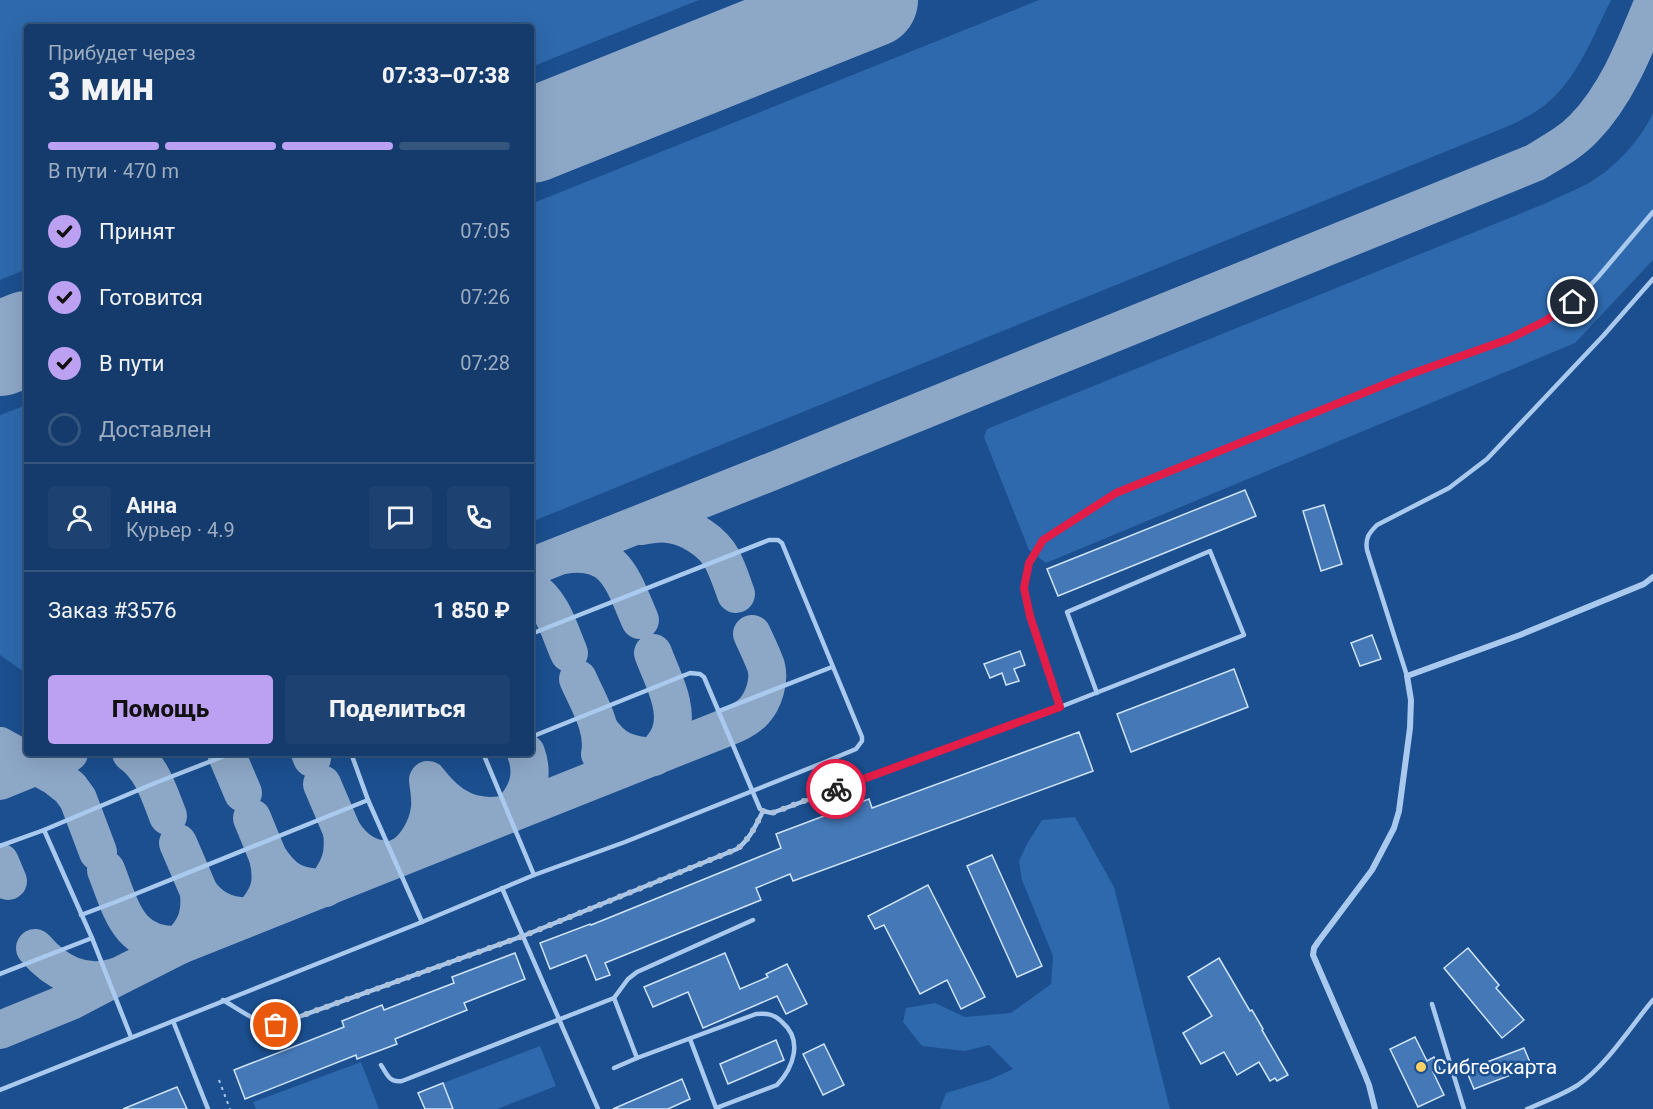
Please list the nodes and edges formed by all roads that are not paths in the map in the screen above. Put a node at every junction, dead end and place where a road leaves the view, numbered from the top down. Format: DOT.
graph roads {
  1 [pos="1653,212"];
  2 [pos="1653,279"];
  3 [pos="1653,579"];
  4 [pos="534,633"];
  5 [pos="832,667"];
  6 [pos="1407,676"];
  7 [pos="1097,693"];
  8 [pos="1060,707"];
  9 [pos="719,711"];
  10 [pos="534,736"];
  11 [pos="224,756"];
  12 [pos="352,756"];
  13 [pos="485,756"];
  14 [pos="751,791"];
  15 [pos="368,800"];
  16 [pos="763,811"];
  17 [pos="44,830"];
  18 [pos="0,846"];
  19 [pos="534,875"];
  20 [pos="502,888"];
  21 [pos="81,915"];
  22 [pos="753,920"];
  23 [pos="422,921"];
  24 [pos="523,936"];
  25 [pos="92,938"];
  26 [pos="0,974"];
  27 [pos="614,998"];
  28 [pos="224,1000"];
  29 [pos="1653,1000"];
  30 [pos="1432,1004"];
  31 [pos="559,1019"];
  32 [pos="173,1021"];
  33 [pos="131,1037"];
  34 [pos="690,1039"];
  35 [pos="638,1058"];
  36 [pos="381,1065"];
  37 [pos="614,1068"];
  38 [pos="0,1090"];
  39 [pos="208,1109"];
  40 [pos="598,1109"];
  41 [pos="716,1109"];
  42 [pos="1375,1109"];
  43 [pos="1464,1109"];
  44 [pos="1527,1109"];
  1 -- 8 [label="lane"];
  2 -- 6 [label="lane"];
  3 -- 6 [label="street"];
  4 -- 5 [label="lane"];
  5 -- 9 [label="lane"];
  5 -- 14 [label="lane"];
  6 -- 42 [label="street"];
  7 -- 7 [label="lane"];
  7 -- 8 [label="lane"];
  8 -- 16 [label="lane"];
  9 -- 10 [label="lane"];
  9 -- 14 [label="lane"];
  11 -- 17 [label="lane"];
  12 -- 15 [label="lane"];
  13 -- 19 [label="lane"];
  14 -- 16 [label="lane"];
  14 -- 19 [label="lane"];
  15 -- 21 [label="lane"];
  15 -- 23 [label="lane"];
  16 -- 24 [label="lane"];
  17 -- 18 [label="lane"];
  17 -- 21 [label="lane"];
  19 -- 20 [label="lane"];
  20 -- 23 [label="lane"];
  20 -- 24 [label="lane"];
  21 -- 25 [label="lane"];
  22 -- 27 [label="lane"];
  23 -- 28 [label="lane"];
  24 -- 28 [label="lane"];
  24 -- 31 [label="lane"];
  25 -- 26 [label="lane"];
  25 -- 33 [label="lane"];
  27 -- 31 [label="lane"];
  27 -- 35 [label="lane"];
  28 -- 32 [label="lane"];
  29 -- 44 [label="lane"];
  30 -- 43 [label="lane"];
  31 -- 36 [label="lane"];
  31 -- 40 [label="lane"];
  32 -- 33 [label="lane"];
  32 -- 39 [label="lane"];
  33 -- 38 [label="lane"];
  34 -- 35 [label="lane"];
  34 -- 41 [label="lane"];
  34 -- 41 [label="lane"];
  35 -- 37 [label="lane"];
}
